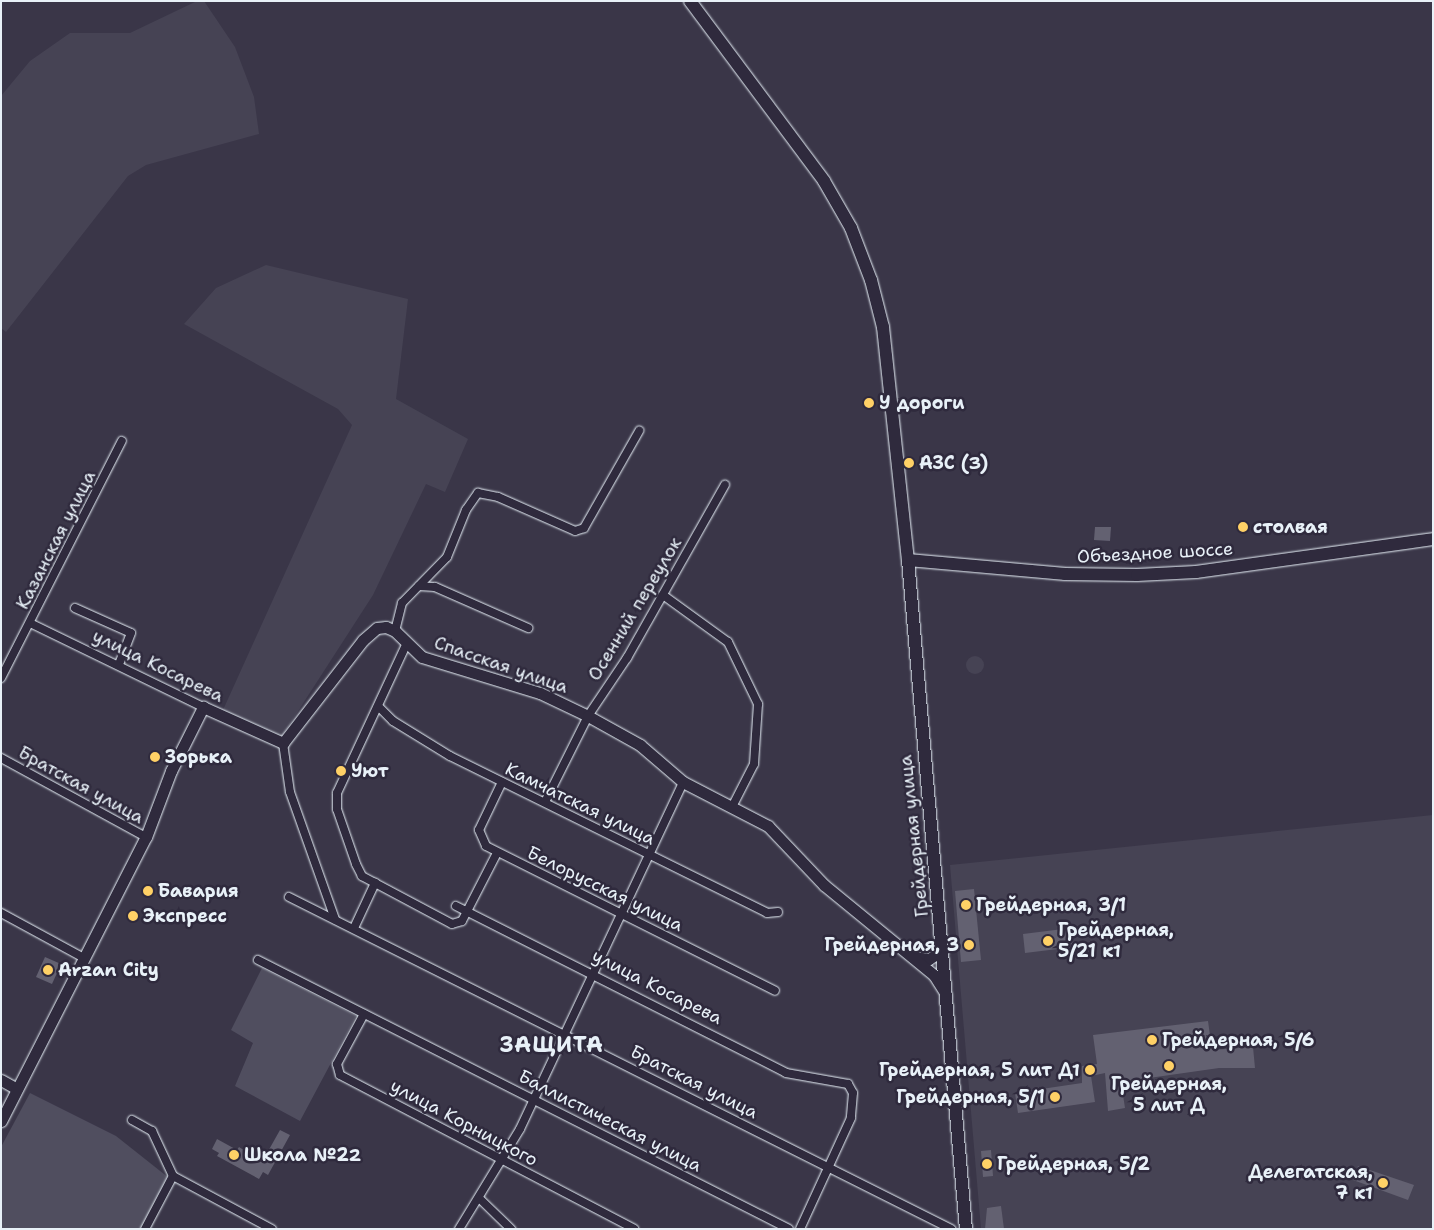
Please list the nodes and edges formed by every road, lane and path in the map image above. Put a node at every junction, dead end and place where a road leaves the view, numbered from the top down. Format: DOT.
graph roads {
  1 [pos="690,1"];
  2 [pos="639,431"];
  3 [pos="122,441"];
  4 [pos="725,485"];
  5 [pos="1433,539"];
  6 [pos="908,560"];
  7 [pos="420,586"];
  8 [pos="663,595"];
  9 [pos="75,608"];
  10 [pos="30,623"];
  11 [pos="528,628"];
  12 [pos="395,631"];
  13 [pos="406,643"];
  14 [pos="119,665"];
  15 [pos="3,669"];
  16 [pos="1,678"];
  17 [pos="378,706"];
  18 [pos="203,707"];
  19 [pos="588,716"];
  20 [pos="283,743"];
  21 [pos="1,758"];
  22 [pos="502,782"];
  23 [pos="683,782"];
  24 [pos="544,802"];
  25 [pos="732,807"];
  26 [pos="146,837"];
  27 [pos="497,853"];
  28 [pos="649,855"];
  29 [pos="375,883"];
  30 [pos="290,897"];
  31 [pos="456,906"];
  32 [pos="468,911"];
  33 [pos="778,912"];
  34 [pos="1,914"];
  35 [pos="623,914"];
  36 [pos="335,919"];
  37 [pos="354,928"];
  38 [pos="943,950"];
  39 [pos="912,956"];
  40 [pos="84,958"];
  41 [pos="258,960"];
  42 [pos="594,974"];
  43 [pos="775,991"];
  44 [pos="946,996"];
  45 [pos="364,1014"];
  46 [pos="565,1034"];
  47 [pos="1,1080"];
  48 [pos="17,1089"];
  49 [pos="534,1099"];
  50 [pos="132,1120"];
  51 [pos="1,1121"];
  52 [pos="501,1159"];
  53 [pos="830,1167"];
  54 [pos="173,1176"];
  55 [pos="478,1198"];
  56 [pos="145,1229"];
  57 [pos="272,1229"];
  58 [pos="459,1229"];
  59 [pos="511,1229"];
  60 [pos="634,1229"];
  61 [pos="789,1229"];
  62 [pos="800,1229"];
  63 [pos="951,1229"];
  64 [pos="966,1229"];
  1 -- 6 [label="main road, Грейдерная улица"];
  2 -- 7 [label="street"];
  3 -- 10 [label="street, Казанская улица"];
  4 -- 8 [label="street, Осенний переулок"];
  5 -- 6 [label="main road, Объездное шоссе"];
  6 -- 38 [label="main road, Грейдерная улица"];
  7 -- 11 [label="street"];
  7 -- 12 [label="street"];
  8 -- 19 [label="street, Осенний переулок"];
  8 -- 25 [label="street"];
  9 -- 14 [label="street"];
  10 -- 14 [label="street, улица Косарева"];
  10 -- 15 [label="street, Казанская улица"];
  12 -- 13 [label="street, Спасская улица"];
  12 -- 20 [label="street"];
  13 -- 17 [label="street"];
  13 -- 19 [label="street, Спасская улица"];
  14 -- 18 [label="street, улица Косарева"];
  15 -- 16 [label="street, Казанская улица"];
  17 -- 22 [label="street, Камчатская улица"];
  17 -- 29 [label="street"];
  18 -- 20 [label="street, улица Косарева"];
  18 -- 26 [label="street"];
  19 -- 23 [label="street, Спасская улица"];
  19 -- 24 [label="street, Осенний переулок"];
  20 -- 36 [label="street"];
  21 -- 26 [label="street, Братская улица"];
  22 -- 24 [label="street, Камчатская улица"];
  22 -- 27 [label="street, Белорусская улица"];
  23 -- 25 [label="street, Спасская улица"];
  23 -- 28 [label="street"];
  24 -- 28 [label="street, Камчатская улица"];
  25 -- 39 [label="street, Спасская улица"];
  26 -- 40 [label="street"];
  27 -- 32 [label="street"];
  27 -- 35 [label="street, Белорусская улица"];
  28 -- 33 [label="street, Камчатская улица"];
  28 -- 35 [label="street"];
  29 -- 32 [label="street"];
  29 -- 37 [label="street"];
  30 -- 36 [label="street, Братская улица"];
  31 -- 32 [label="street, улица Косарева"];
  32 -- 42 [label="street, улица Косарева"];
  34 -- 40 [label="street"];
  35 -- 42 [label="street"];
  35 -- 43 [label="street, Белорусская улица"];
  36 -- 37 [label="street, Братская улица"];
  37 -- 46 [label="street, Братская улица"];
  38 -- 39 [label="street"];
  38 -- 44 [label="main road, Грейдерная улица"];
  39 -- 44 [label="street, Спасская улица"];
  40 -- 48 [label="street"];
  41 -- 45 [label="street, Баллистическая улица"];
  42 -- 46 [label="street"];
  42 -- 53 [label="street, улица Косарева"];
  44 -- 64 [label="main road, Грейдерная улица"];
  45 -- 49 [label="street, Баллистическая улица"];
  45 -- 52 [label="street, улица Корницкого"];
  46 -- 49 [label="street"];
  46 -- 53 [label="street, Братская улица"];
  47 -- 48 [label="street"];
  48 -- 51 [label="street"];
  49 -- 52 [label="street"];
  49 -- 61 [label="street, Баллистическая улица"];
  50 -- 54 [label="street"];
  52 -- 55 [label="street"];
  52 -- 60 [label="street, улица Корницкого"];
  53 -- 62 [label="street"];
  53 -- 63 [label="street, Братская улица"];
  54 -- 56 [label="street"];
  54 -- 57 [label="street"];
  55 -- 58 [label="street"];
  55 -- 59 [label="street"];
}
